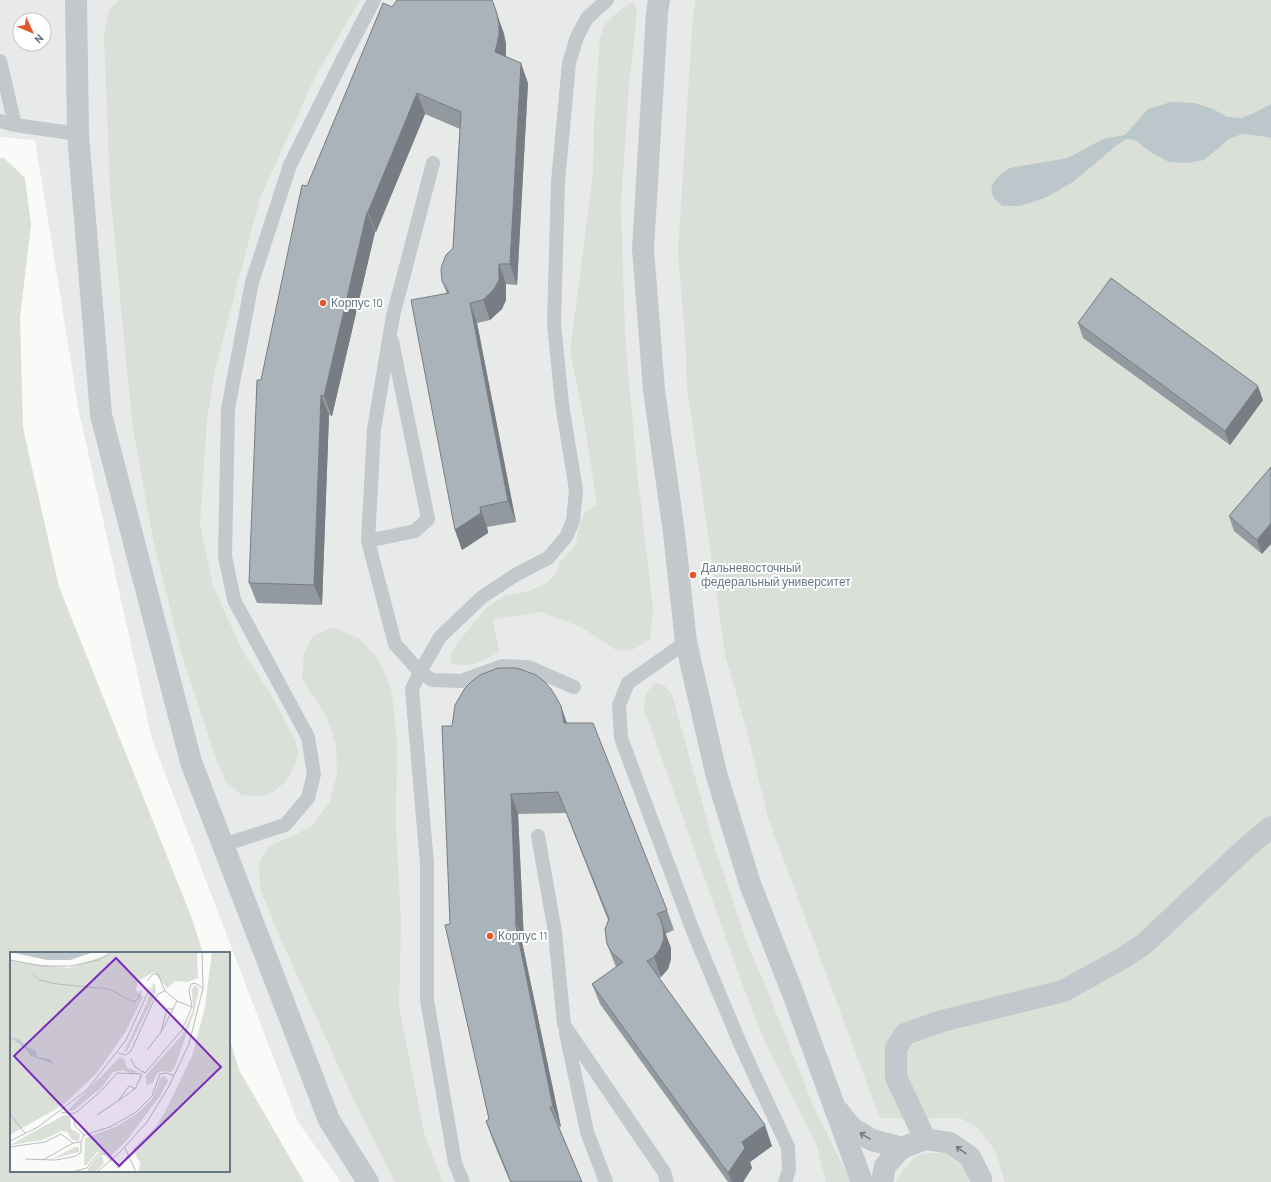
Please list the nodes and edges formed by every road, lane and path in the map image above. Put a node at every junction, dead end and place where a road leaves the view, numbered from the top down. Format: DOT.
graph roads {
  1 [pos="76,0"];
  2 [pos="374,0"];
  3 [pos="607,0"];
  4 [pos="659,0"];
  5 [pos="0,61"];
  6 [pos="0,121"];
  7 [pos="15,125"];
  8 [pos="78,134"];
  9 [pos="433,163"];
  10 [pos="390,333"];
  11 [pos="368,541"];
  12 [pos="686,642"];
  13 [pos="420,672"];
  14 [pos="574,687"];
  15 [pos="1271,827"];
  16 [pos="538,836"];
  17 [pos="223,846"];
  18 [pos="564,1025"];
  19 [pos="835,1107"];
  20 [pos="925,1139"];
  21 [pos="902,1148"];
  22 [pos="368,1182"];
  23 [pos="463,1182"];
  24 [pos="606,1182"];
  25 [pos="667,1182"];
  26 [pos="785,1182"];
  27 [pos="862,1182"];
  28 [pos="882,1182"];
  29 [pos="981,1182"];
  1 -- 8 [label="street"];
  2 -- 17 [label="lane"];
  3 -- 13 [label="lane"];
  4 -- 12 [label="street"];
  5 -- 7 [label="lane"];
  6 -- 7 [label="lane"];
  7 -- 8 [label="lane"];
  8 -- 17 [label="street"];
  9 -- 10 [label="lane"];
  10 -- 11 [label="lane"];
  10 -- 11 [label="lane"];
  11 -- 13 [label="lane"];
  12 -- 19 [label="street"];
  12 -- 26 [label="lane"];
  13 -- 14 [label="lane"];
  13 -- 23 [label="lane"];
  15 -- 20 [label="street"];
  16 -- 18 [label="lane"];
  17 -- 22 [label="street"];
  18 -- 24 [label="lane"];
  18 -- 25 [label="lane"];
  21 -- 19 [label="street, one-way"];
  19 -- 27 [label="street"];
  20 -- 21 [label="street"];
  29 -- 20 [label="street, one-way"];
  21 -- 28 [label="street"];
}
